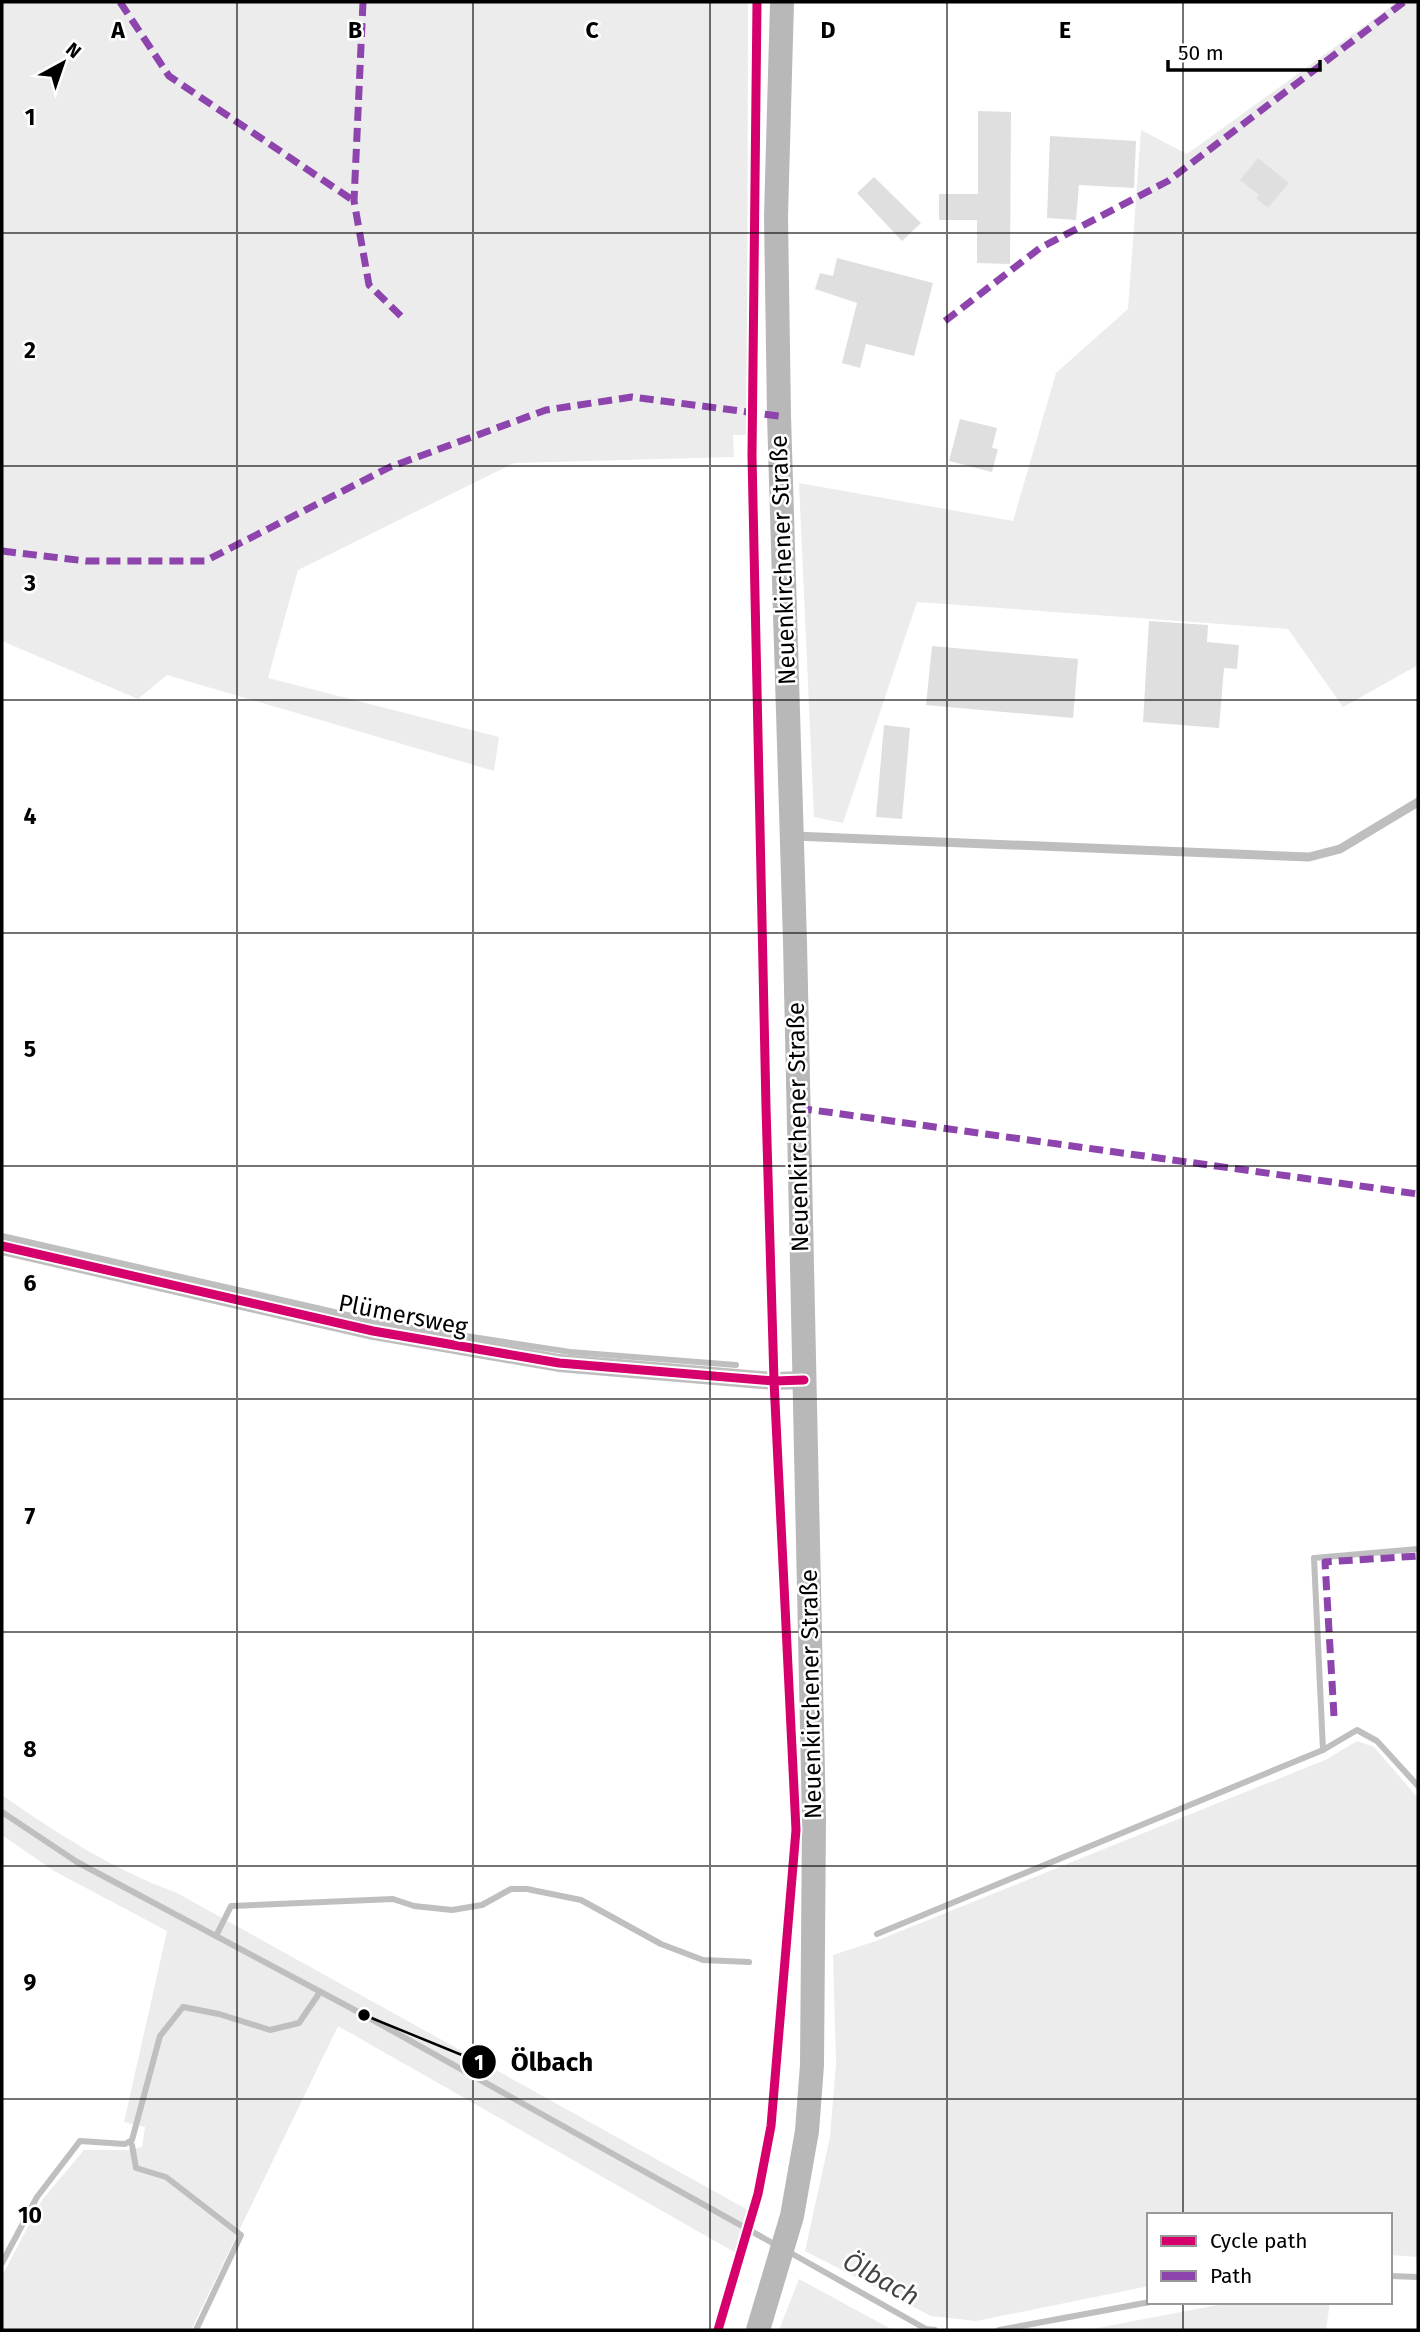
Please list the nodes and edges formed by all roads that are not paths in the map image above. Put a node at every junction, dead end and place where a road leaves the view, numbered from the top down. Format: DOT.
graph roads {
  1 [pos="782,2"];
  2 [pos="1418,802"];
  3 [pos="792,836"];
  4 [pos="2,1246"];
  5 [pos="804,1380"];
  6 [pos="758,2330"];
  1 -- 3 [label="main road, Neuenkirchener Straße"];
  2 -- 3 [label="lane"];
  3 -- 5 [label="main road, Neuenkirchener Straße"];
  4 -- 5 [label="street, Plümersweg"];
  5 -- 6 [label="main road, Neuenkirchener Straße"];
}
